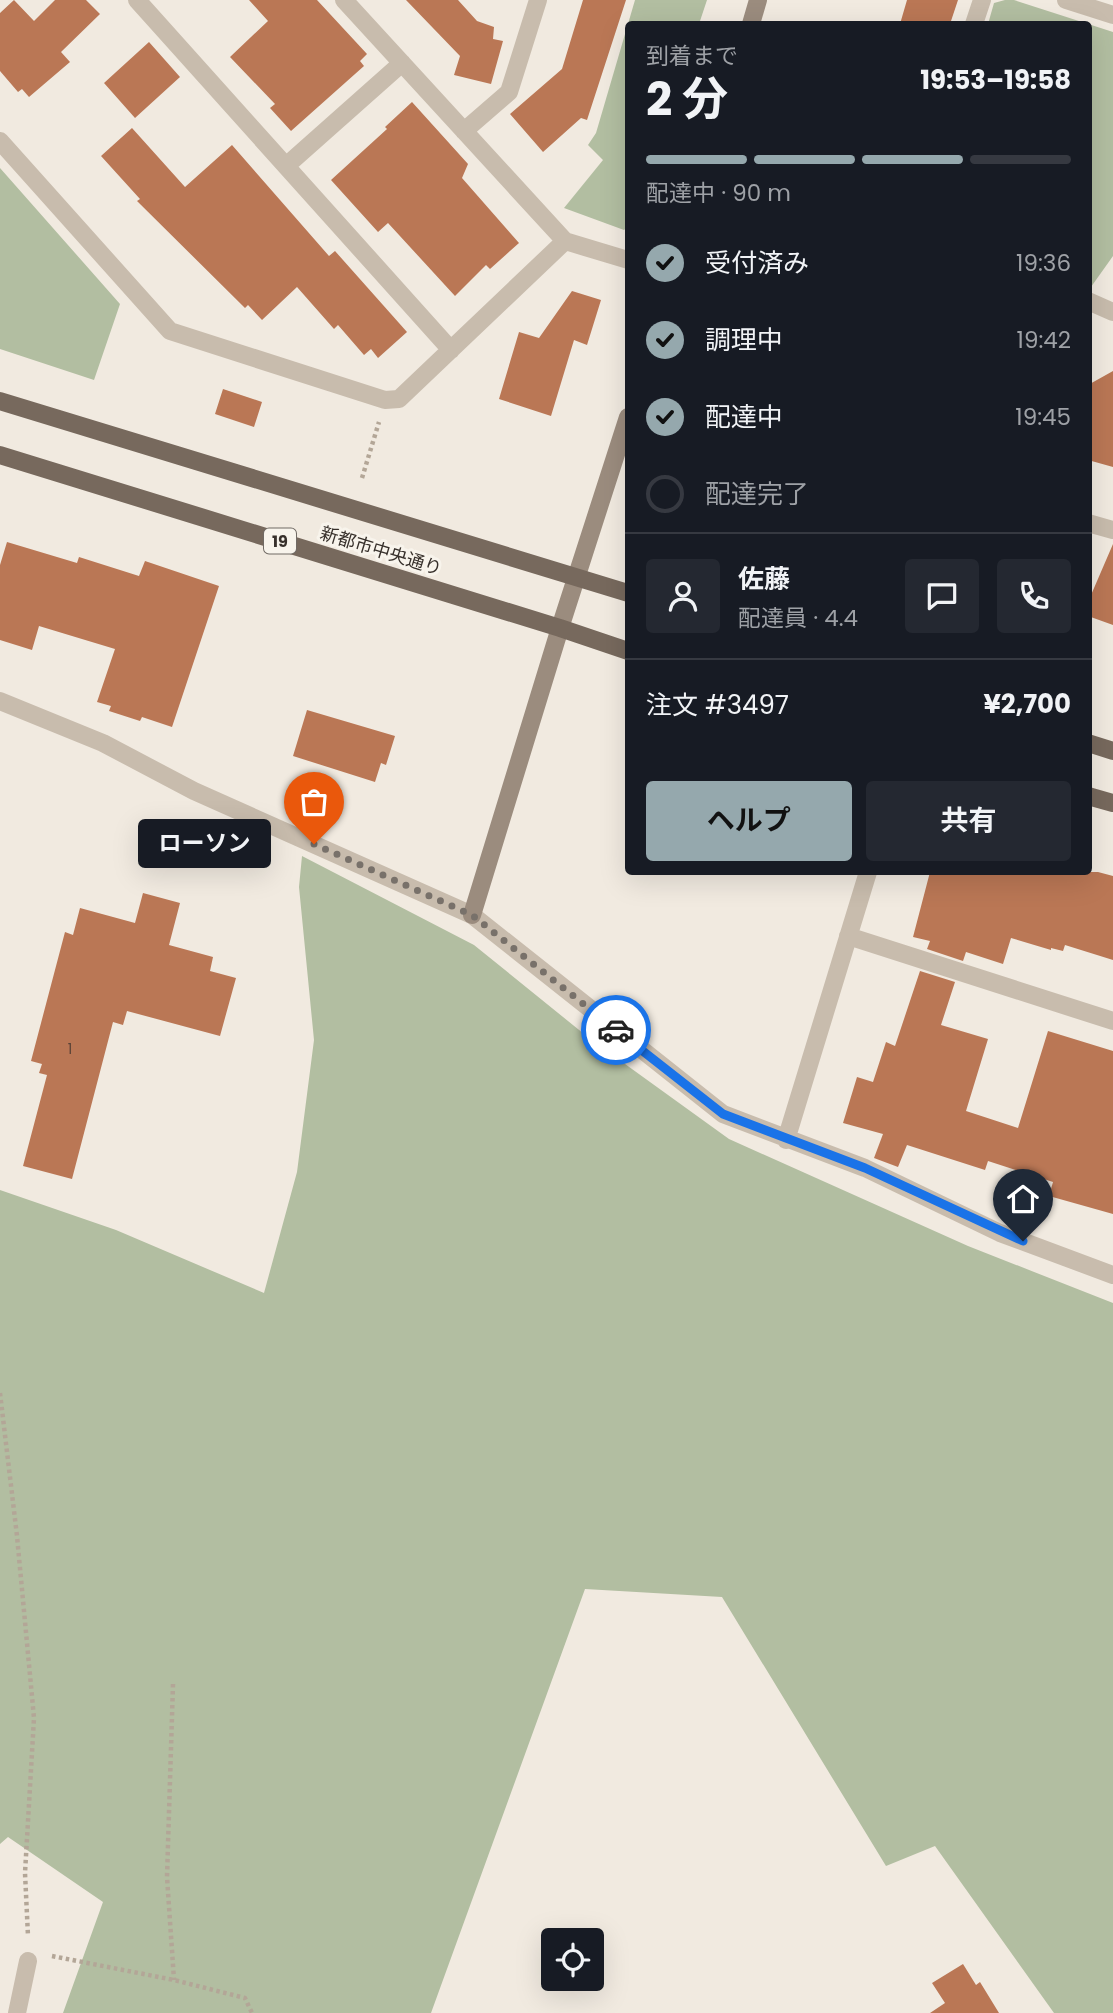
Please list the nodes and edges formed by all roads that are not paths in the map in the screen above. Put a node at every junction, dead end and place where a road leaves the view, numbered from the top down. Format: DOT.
graph roads {
  1 [pos="137,0"];
  2 [pos="344,0"];
  3 [pos="538,0"];
  4 [pos="758,0"];
  5 [pos="982,0"];
  6 [pos="1066,0"];
  7 [pos="1113,15"];
  8 [pos="752,21"];
  9 [pos="975,21"];
  10 [pos="402,64"];
  11 [pos="464,131"];
  12 [pos="0,141"];
  13 [pos="286,166"];
  14 [pos="565,241"];
  15 [pos="625,259"];
  16 [pos="1092,303"];
  17 [pos="1113,312"];
  18 [pos="450,350"];
  19 [pos="0,401"];
  20 [pos="625,426"];
  21 [pos="0,455"];
  22 [pos="1092,524"];
  23 [pos="1113,530"];
  24 [pos="577,576"];
  25 [pos="625,592"];
  26 [pos="560,628"];
  27 [pos="625,651"];
  28 [pos="0,701"];
  29 [pos="1092,744"];
  30 [pos="1113,751"];
  31 [pos="1092,797"];
  32 [pos="1113,803"];
  33 [pos="867,875"];
  34 [pos="472,915"];
  35 [pos="848,936"];
  36 [pos="1113,1021"];
  37 [pos="786,1140"];
  38 [pos="1113,1275"];
  39 [pos="29,1961"];
  40 [pos="17,2013"];
  1 -- 13 [label="street"];
  2 -- 10 [label="street"];
  3 -- 11 [label="street"];
  4 -- 8 [label="street"];
  5 -- 9 [label="street"];
  6 -- 7 [label="street"];
  10 -- 11 [label="street"];
  10 -- 13 [label="street"];
  11 -- 14 [label="street"];
  12 -- 18 [label="street"];
  13 -- 18 [label="street"];
  14 -- 15 [label="street"];
  14 -- 18 [label="street"];
  16 -- 17 [label="street"];
  19 -- 24 [label="main road, 新都市中央通り"];
  20 -- 24 [label="street"];
  21 -- 26 [label="main road, 新都市中央通り / 19"];
  22 -- 23 [label="street"];
  24 -- 25 [label="main road, 新都市中央通り"];
  24 -- 26 [label="street"];
  26 -- 27 [label="main road, 新都市中央通り / 19"];
  26 -- 34 [label="street"];
  28 -- 34 [label="street"];
  29 -- 30 [label="main road"];
  31 -- 32 [label="main road"];
  33 -- 35 [label="street"];
  34 -- 37 [label="street"];
  35 -- 36 [label="street"];
  35 -- 37 [label="street"];
  37 -- 38 [label="street"];
  39 -- 40 [label="street"];
}
